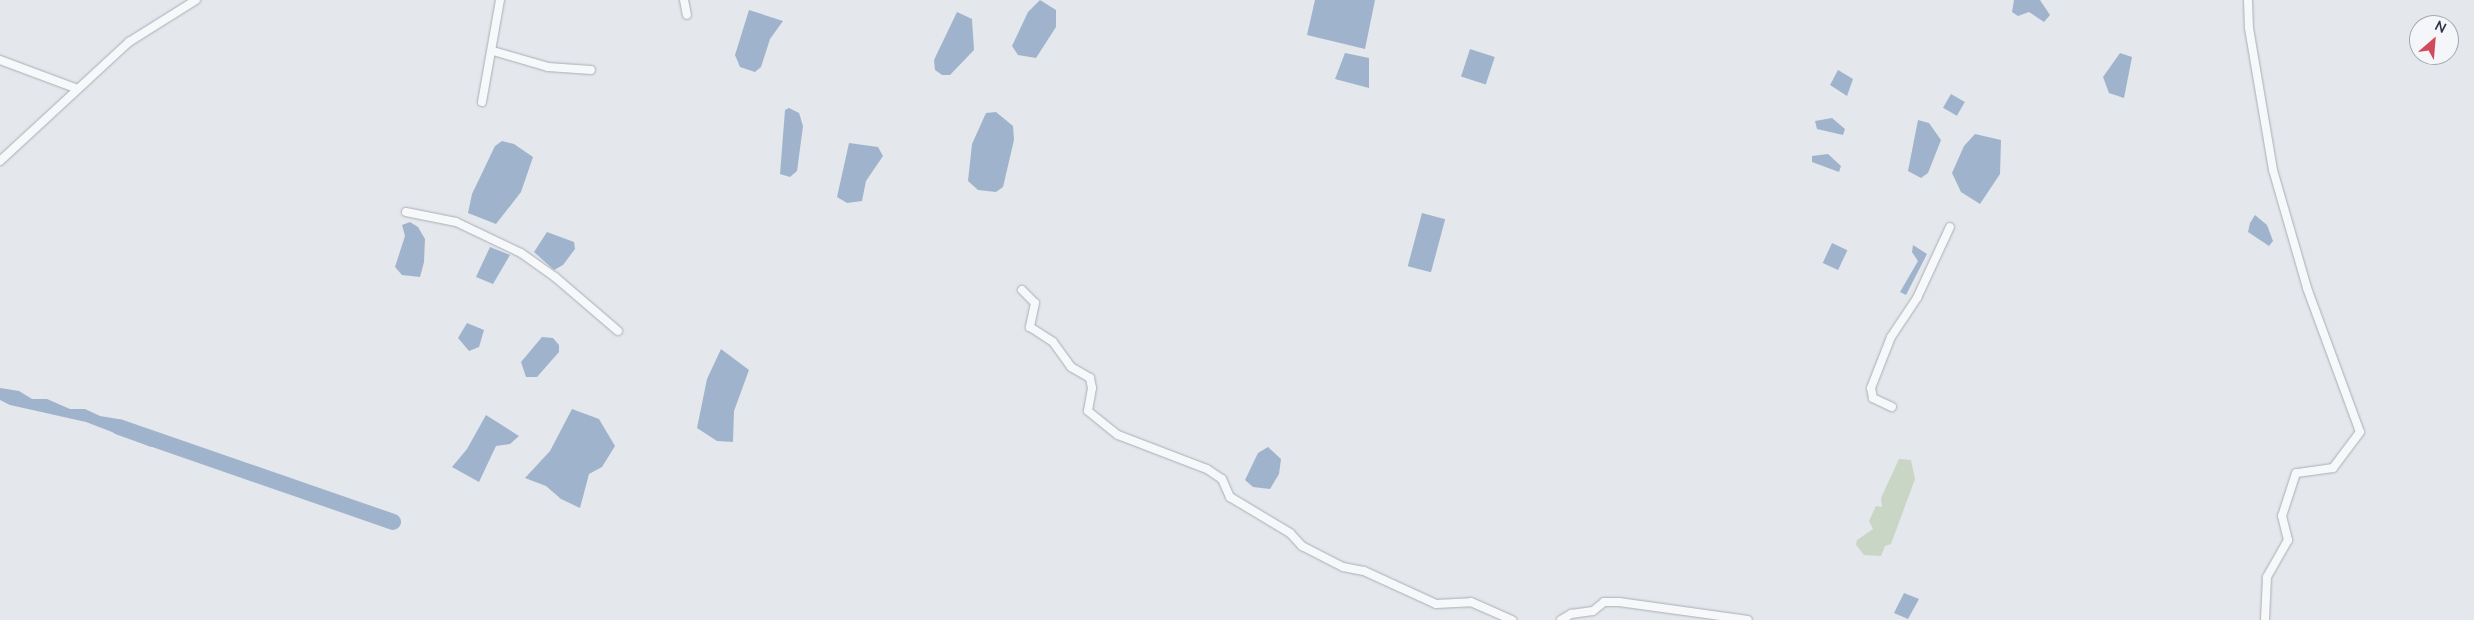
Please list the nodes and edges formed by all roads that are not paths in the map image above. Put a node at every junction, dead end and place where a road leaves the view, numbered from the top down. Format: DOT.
graph roads {
  1 [pos="196,0"];
  2 [pos="500,0"];
  3 [pos="684,0"];
  4 [pos="2248,0"];
  5 [pos="687,15"];
  6 [pos="493,51"];
  7 [pos="0,60"];
  8 [pos="591,70"];
  9 [pos="78,89"];
  10 [pos="482,102"];
  11 [pos="0,161"];
  12 [pos="406,212"];
  13 [pos="1950,227"];
  14 [pos="1022,290"];
  15 [pos="618,331"];
  16 [pos="1892,407"];
  17 [pos="1512,620"];
  18 [pos="1561,620"];
  19 [pos="1748,620"];
  20 [pos="2265,620"];
  1 -- 9 [label="street"];
  2 -- 6 [label="street"];
  3 -- 5 [label="street"];
  4 -- 20 [label="street"];
  6 -- 8 [label="street"];
  6 -- 10 [label="street"];
  7 -- 9 [label="street"];
  9 -- 11 [label="street"];
  12 -- 15 [label="street"];
  13 -- 16 [label="street"];
  14 -- 17 [label="street"];
  18 -- 19 [label="street"];
}
